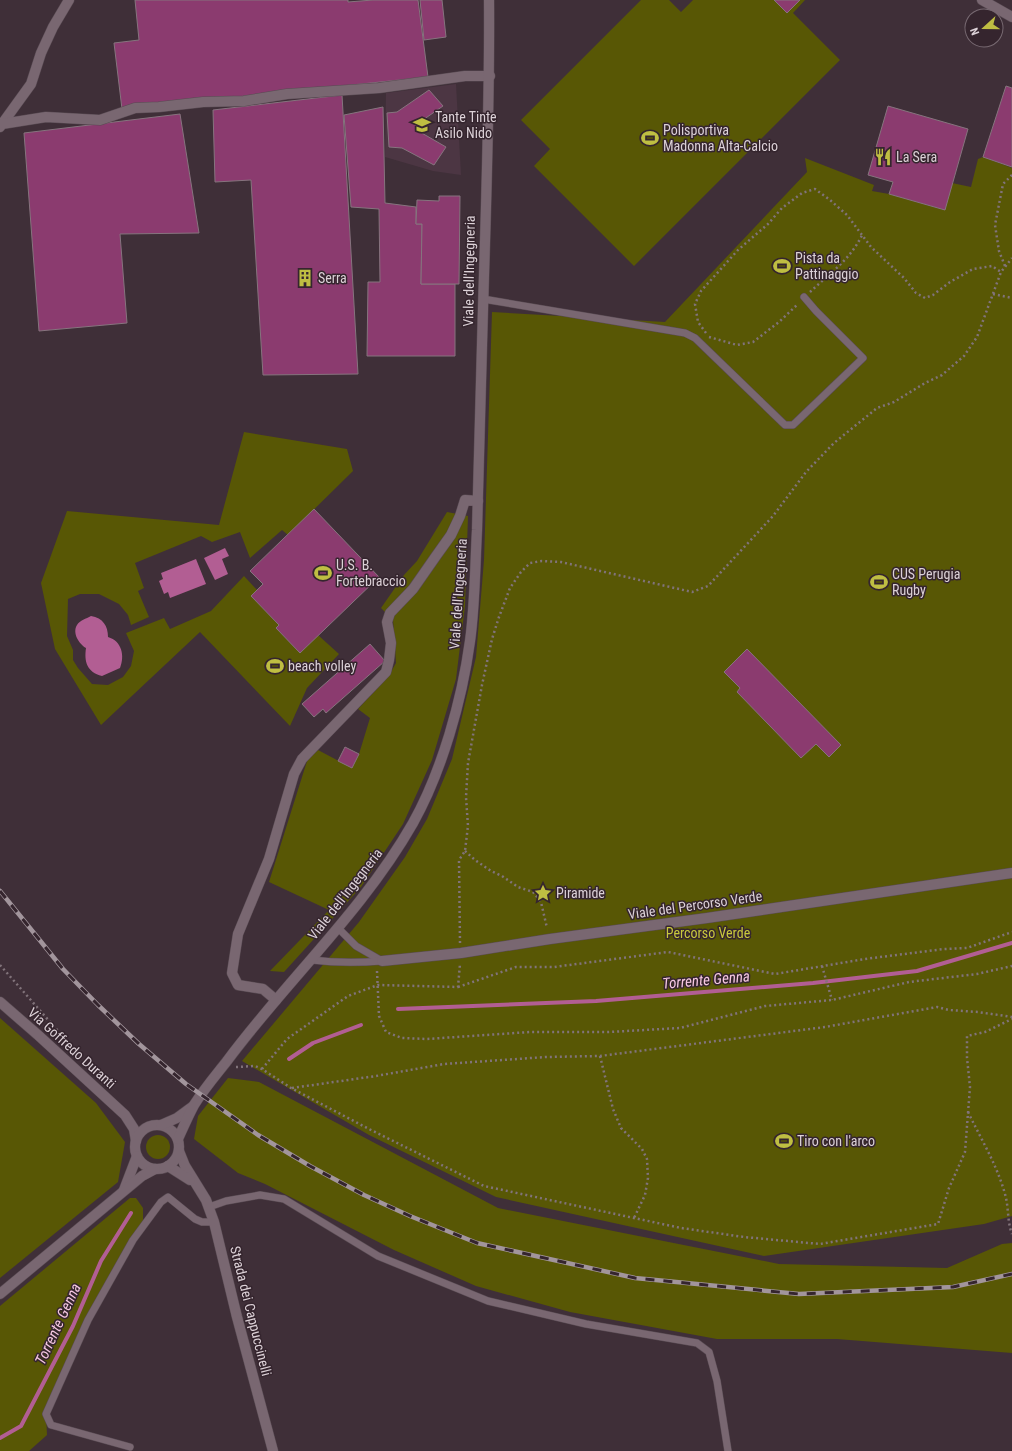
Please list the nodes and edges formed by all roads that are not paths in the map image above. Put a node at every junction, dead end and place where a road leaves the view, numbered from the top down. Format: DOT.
graph roads {
  1 [pos="69,0"];
  2 [pos="489,0"];
  3 [pos="982,0"];
  4 [pos="1012,17"];
  5 [pos="490,76"];
  6 [pos="1,126"];
  7 [pos="804,297"];
  8 [pos="483,299"];
  9 [pos="478,501"];
  10 [pos="1012,873"];
  11 [pos="338,928"];
  12 [pos="312,960"];
  13 [pos="382,961"];
  14 [pos="276,1000"];
  15 [pos="0,1002"];
  16 [pos="194,1106"];
  17 [pos="125,1115"];
  18 [pos="157,1125"];
  19 [pos="178,1138"];
  20 [pos="136,1141"];
  21 [pos="179,1151"];
  22 [pos="137,1156"];
  23 [pos="168,1166"];
  24 [pos="155,1169"];
  25 [pos="194,1182"];
  26 [pos="123,1192"];
  27 [pos="209,1207"];
  28 [pos="214,1222"];
  29 [pos="0,1294"];
  30 [pos="130,1447"];
  31 [pos="273,1451"];
  32 [pos="728,1451"];
  1 -- 6 [label="street"];
  2 -- 5 [label="street, Viale dell'Ingegneria"];
  3 -- 4 [label="street"];
  5 -- 6 [label="street"];
  5 -- 8 [label="street, Viale dell'Ingegneria"];
  7 -- 8 [label="lane"];
  8 -- 9 [label="street, Viale dell'Ingegneria"];
  9 -- 11 [label="street, Viale dell'Ingegneria"];
  9 -- 14 [label="street"];
  10 -- 13 [label="street, Viale del Percorso Verde"];
  11 -- 12 [label="street, Viale dell'Ingegneria"];
  11 -- 13 [label="lane"];
  12 -- 13 [label="lane, Viale del Percorso Verde"];
  12 -- 14 [label="street, Viale dell'Ingegneria"];
  14 -- 16 [label="street, Viale dell'Ingegneria"];
  15 -- 17 [label="street, Via Goffredo Duranti"];
  16 -- 18 [label="street, Viale dell'Ingegneria"];
  16 -- 19 [label="street, Viale dell'Ingegneria"];
  17 -- 18 [label="street, Via Goffredo Duranti"];
  17 -- 20 [label="street, Via Goffredo Duranti"];
  18 -- 19 [label="street"];
  18 -- 20 [label="street"];
  19 -- 21 [label="street"];
  20 -- 22 [label="street"];
  21 -- 23 [label="street"];
  21 -- 25 [label="street, Strada dei Cappuccinelli"];
  22 -- 24 [label="street"];
  22 -- 26 [label="street"];
  23 -- 24 [label="street"];
  23 -- 25 [label="street, Strada dei Cappuccinelli"];
  24 -- 26 [label="street"];
  25 -- 27 [label="street, Strada dei Cappuccinelli"];
  26 -- 29 [label="street"];
  27 -- 28 [label="street, Strada dei Cappuccinelli"];
  27 -- 32 [label="lane"];
  28 -- 30 [label="lane"];
  28 -- 31 [label="street, Strada dei Cappuccinelli"];
}
